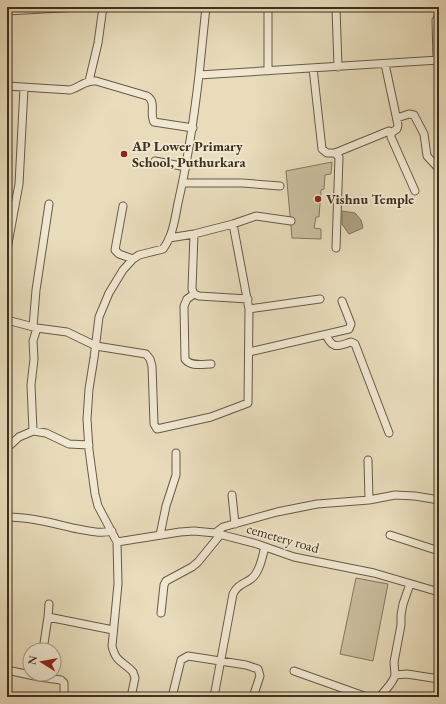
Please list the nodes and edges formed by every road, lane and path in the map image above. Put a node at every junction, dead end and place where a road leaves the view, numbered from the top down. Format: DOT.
graph roads {
  1 [pos="79,7"];
  2 [pos="103,7"];
  3 [pos="206,7"];
  4 [pos="268,7"];
  5 [pos="336,7"];
  6 [pos="7,11"];
  7 [pos="436,20"];
  8 [pos="438,60"];
  9 [pos="385,64"];
  10 [pos="338,66"];
  11 [pos="313,68"];
  12 [pos="268,71"];
  13 [pos="199,75"];
  14 [pos="90,80"];
  15 [pos="7,86"];
  16 [pos="24,88"];
  17 [pos="397,118"];
  18 [pos="193,128"];
  19 [pos="389,131"];
  20 [pos="335,153"];
  21 [pos="155,160"];
  22 [pos="186,167"];
  23 [pos="439,169"];
  24 [pos="183,183"];
  25 [pos="280,186"];
  26 [pos="415,191"];
  27 [pos="49,204"];
  28 [pos="123,206"];
  29 [pos="291,221"];
  30 [pos="233,224"];
  31 [pos="194,234"];
  32 [pos="169,238"];
  33 [pos="336,248"];
  34 [pos="7,250"];
  35 [pos="132,259"];
  36 [pos="194,294"];
  37 [pos="248,299"];
  38 [pos="320,300"];
  39 [pos="342,301"];
  40 [pos="249,309"];
  41 [pos="7,320"];
  42 [pos="35,327"];
  43 [pos="326,335"];
  44 [pos="96,346"];
  45 [pos="249,352"];
  46 [pos="211,364"];
  47 [pos="32,431"];
  48 [pos="389,433"];
  49 [pos="89,445"];
  50 [pos="7,448"];
  51 [pos="176,453"];
  52 [pos="368,460"];
  53 [pos="232,495"];
  54 [pos="369,500"];
  55 [pos="439,500"];
  56 [pos="7,517"];
  57 [pos="235,524"];
  58 [pos="112,531"];
  59 [pos="218,534"];
  60 [pos="160,535"];
  61 [pos="390,535"];
  62 [pos="117,542"];
  63 [pos="265,547"];
  64 [pos="439,551"];
  65 [pos="410,584"];
  66 [pos="439,592"];
  67 [pos="48,604"];
  68 [pos="161,613"];
  69 [pos="48,617"];
  70 [pos="113,630"];
  71 [pos="44,642"];
  72 [pos="221,661"];
  73 [pos="7,670"];
  74 [pos="294,671"];
  75 [pos="22,673"];
  76 [pos="395,675"];
  77 [pos="439,679"];
  78 [pos="62,681"];
  79 [pos="64,697"];
  80 [pos="131,697"];
  81 [pos="172,697"];
  82 [pos="214,697"];
  83 [pos="253,697"];
  84 [pos="367,697"];
  85 [pos="380,697"];
  1 -- 6 [label="street"];
  2 -- 14 [label="street"];
  3 -- 13 [label="street"];
  4 -- 12 [label="street"];
  5 -- 10 [label="street"];
  7 -- 8 [label="street"];
  8 -- 9 [label="street"];
  9 -- 10 [label="street"];
  9 -- 17 [label="street"];
  10 -- 11 [label="street"];
  11 -- 12 [label="street"];
  11 -- 20 [label="street"];
  12 -- 13 [label="street"];
  13 -- 18 [label="street"];
  14 -- 16 [label="street"];
  14 -- 18 [label="street"];
  15 -- 16 [label="street"];
  16 -- 34 [label="street"];
  17 -- 23 [label="street"];
  17 -- 26 [label="street"];
  18 -- 22 [label="street"];
  19 -- 20 [label="street"];
  20 -- 33 [label="street"];
  21 -- 22 [label="street"];
  22 -- 24 [label="street"];
  24 -- 25 [label="street"];
  24 -- 32 [label="street"];
  27 -- 42 [label="street"];
  28 -- 35 [label="street"];
  29 -- 30 [label="street"];
  30 -- 31 [label="street"];
  30 -- 37 [label="street"];
  31 -- 32 [label="street"];
  31 -- 36 [label="street"];
  32 -- 35 [label="street"];
  35 -- 44 [label="street"];
  36 -- 37 [label="street"];
  36 -- 46 [label="street"];
  37 -- 40 [label="street"];
  38 -- 40 [label="street"];
  39 -- 43 [label="street"];
  40 -- 45 [label="street"];
  41 -- 42 [label="street"];
  42 -- 44 [label="street"];
  42 -- 47 [label="street"];
  43 -- 45 [label="street"];
  43 -- 48 [label="street"];
  44 -- 45 [label="street"];
  44 -- 49 [label="street"];
  47 -- 49 [label="street"];
  47 -- 50 [label="street"];
  49 -- 58 [label="street"];
  51 -- 60 [label="street"];
  52 -- 54 [label="street"];
  53 -- 57 [label="street"];
  54 -- 55 [label="street"];
  54 -- 57 [label="street"];
  56 -- 58 [label="street"];
  57 -- 59 [label="street"];
  58 -- 62 [label="street"];
  59 -- 60 [label="street, cemetery road"];
  59 -- 63 [label="street, cemetery road"];
  59 -- 68 [label="street"];
  60 -- 62 [label="street, cemetery road"];
  61 -- 64 [label="street"];
  62 -- 70 [label="street"];
  63 -- 65 [label="street, cemetery road"];
  63 -- 72 [label="street"];
  65 -- 66 [label="street, cemetery road"];
  65 -- 76 [label="street"];
  67 -- 69 [label="street"];
  69 -- 70 [label="street"];
  69 -- 71 [label="street"];
  70 -- 80 [label="street"];
  72 -- 81 [label="street"];
  72 -- 82 [label="street"];
  72 -- 83 [label="street"];
  73 -- 75 [label="street"];
  74 -- 84 [label="street"];
  76 -- 77 [label="street"];
  76 -- 85 [label="street"];
  78 -- 79 [label="street"];
}
